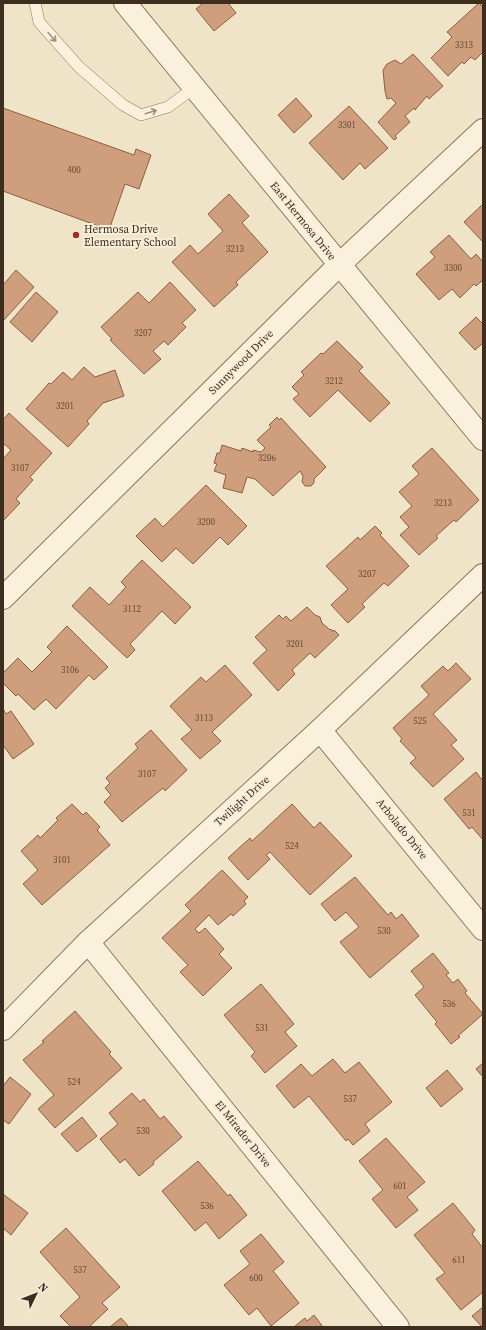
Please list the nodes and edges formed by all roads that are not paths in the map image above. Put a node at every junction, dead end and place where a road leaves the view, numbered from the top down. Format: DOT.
graph roads {
  1 [pos="35,3"];
  2 [pos="124,3"];
  3 [pos="194,88"];
  4 [pos="483,130"];
  5 [pos="339,265"];
  6 [pos="483,439"];
  7 [pos="483,575"];
  8 [pos="3,598"];
  9 [pos="320,730"];
  10 [pos="483,929"];
  11 [pos="88,942"];
  12 [pos="3,1029"];
  13 [pos="398,1327"];
  1 -- 3 [label="lane, one-way"];
  2 -- 3 [label="street, East Hermosa Drive"];
  3 -- 5 [label="street, East Hermosa Drive"];
  4 -- 5 [label="street, Sunnywood Drive"];
  5 -- 6 [label="street, East Hermosa Drive"];
  5 -- 8 [label="street, Sunnywood Drive"];
  7 -- 9 [label="street, Twilight Drive"];
  9 -- 10 [label="street, Arbolado Drive"];
  9 -- 11 [label="street, Twilight Drive"];
  11 -- 12 [label="street, Twilight Drive"];
  11 -- 13 [label="street, El Mirador Drive"];
}
